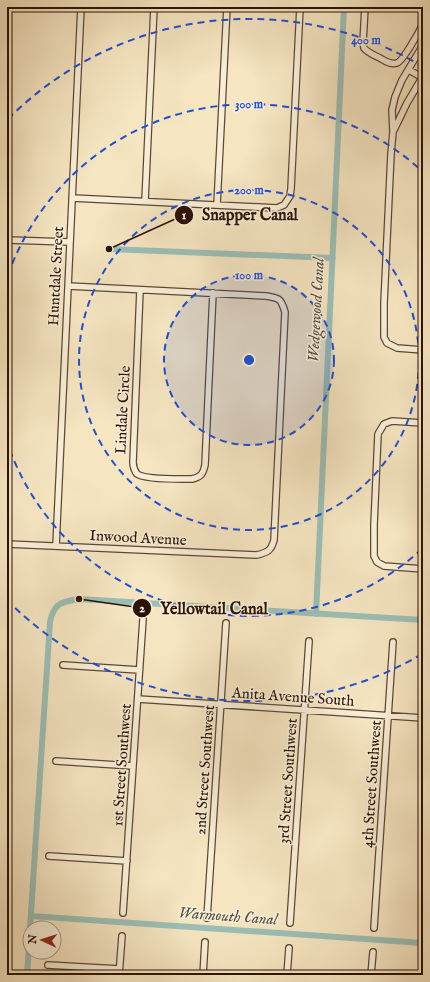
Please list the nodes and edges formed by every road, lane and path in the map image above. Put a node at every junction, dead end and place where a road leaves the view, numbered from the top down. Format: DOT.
graph roads {
  1 [pos="8,7"];
  2 [pos="81,7"];
  3 [pos="154,7"];
  4 [pos="227,7"];
  5 [pos="300,7"];
  6 [pos="365,7"];
  7 [pos="423,24"];
  8 [pos="7,36"];
  9 [pos="415,37"];
  10 [pos="423,41"];
  11 [pos="423,45"];
  12 [pos="408,70"];
  13 [pos="423,77"];
  14 [pos="393,132"];
  15 [pos="72,198"];
  16 [pos="145,201"];
  17 [pos="217,205"];
  18 [pos="7,240"];
  19 [pos="70,242"];
  20 [pos="68,286"];
  21 [pos="140,290"];
  22 [pos="213,293"];
  23 [pos="423,350"];
  24 [pos="423,423"];
  25 [pos="7,544"];
  26 [pos="56,546"];
  27 [pos="423,569"];
  28 [pos="143,619"];
  29 [pos="226,623"];
  30 [pos="309,641"];
  31 [pos="393,642"];
  32 [pos="63,666"];
  33 [pos="140,670"];
  34 [pos="138,699"];
  35 [pos="221,705"];
  36 [pos="305,710"];
  37 [pos="388,716"];
  38 [pos="423,718"];
  39 [pos="56,761"];
  40 [pos="133,766"];
  41 [pos="49,856"];
  42 [pos="127,862"];
  43 [pos="124,913"];
  44 [pos="207,918"];
  45 [pos="290,923"];
  46 [pos="374,928"];
  47 [pos="122,936"];
  48 [pos="205,942"];
  49 [pos="289,948"];
  50 [pos="372,952"];
  51 [pos="48,965"];
  52 [pos="119,972"];
  53 [pos="203,975"];
  54 [pos="287,975"];
  55 [pos="371,975"];
  1 -- 8 [label="street"];
  2 -- 15 [label="street, Huntdale Street"];
  3 -- 16 [label="street"];
  4 -- 17 [label="street"];
  5 -- 17 [label="street"];
  6 -- 9 [label="street"];
  7 -- 9 [label="street"];
  9 -- 10 [label="street"];
  11 -- 12 [label="street"];
  12 -- 13 [label="street"];
  12 -- 14 [label="street"];
  13 -- 14 [label="street"];
  14 -- 23 [label="street"];
  15 -- 16 [label="street"];
  15 -- 19 [label="street, Huntdale Street"];
  16 -- 17 [label="street"];
  18 -- 19 [label="street"];
  19 -- 20 [label="street, Huntdale Street"];
  20 -- 21 [label="street"];
  20 -- 26 [label="street, Huntdale Street"];
  21 -- 22 [label="street"];
  21 -- 22 [label="street, Lindale Circle"];
  22 -- 26 [label="street, Inwood Avenue"];
  24 -- 27 [label="street"];
  25 -- 26 [label="street, Inwood Avenue"];
  28 -- 33 [label="street, 1st Street Southwest"];
  29 -- 35 [label="street, 2nd Street Southwest"];
  30 -- 36 [label="street, 3rd Street Southwest"];
  31 -- 37 [label="street, 4th Street Southwest"];
  32 -- 33 [label="street"];
  33 -- 34 [label="street, 1st Street Southwest"];
  34 -- 35 [label="street, Anita Avenue South"];
  34 -- 40 [label="street, 1st Street Southwest"];
  35 -- 36 [label="street, Anita Avenue South"];
  35 -- 44 [label="street, 2nd Street Southwest"];
  36 -- 37 [label="street, Anita Avenue South"];
  36 -- 45 [label="street, 3rd Street Southwest"];
  37 -- 38 [label="street, Anita Avenue South"];
  37 -- 46 [label="street, 4th Street Southwest"];
  39 -- 40 [label="street"];
  40 -- 42 [label="street, 1st Street Southwest"];
  41 -- 42 [label="street"];
  42 -- 43 [label="street, 1st Street Southwest"];
  47 -- 52 [label="street"];
  48 -- 53 [label="street"];
  49 -- 54 [label="street"];
  50 -- 55 [label="street"];
  51 -- 52 [label="street"];
}
